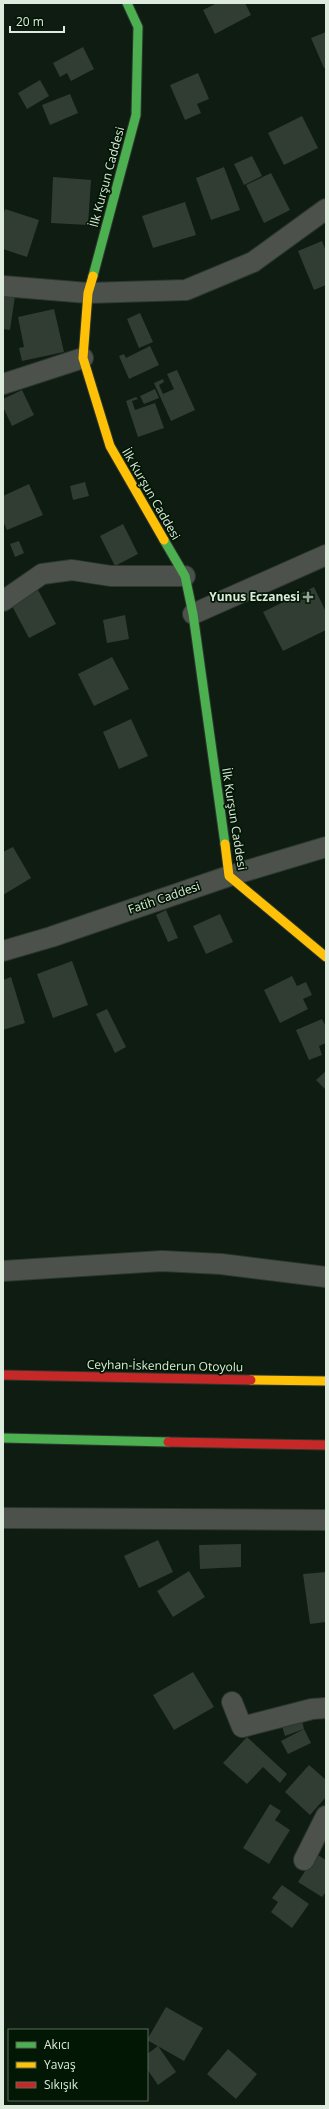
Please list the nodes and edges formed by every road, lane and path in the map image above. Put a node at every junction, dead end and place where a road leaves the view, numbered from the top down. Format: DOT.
graph roads {
  1 [pos="127,3"];
  2 [pos="326,209"];
  3 [pos="3,286"];
  4 [pos="88,293"];
  5 [pos="83,358"];
  6 [pos="3,384"];
  7 [pos="326,555"];
  8 [pos="185,576"];
  9 [pos="3,601"];
  10 [pos="193,614"];
  11 [pos="326,847"];
  12 [pos="228,876"];
  13 [pos="3,951"];
  14 [pos="326,957"];
  15 [pos="3,1271"];
  16 [pos="326,1277"];
  17 [pos="3,1375"];
  18 [pos="326,1381"];
  19 [pos="3,1438"];
  20 [pos="326,1445"];
  21 [pos="3,1518"];
  22 [pos="326,1520"];
  23 [pos="232,1702"];
  24 [pos="326,1708"];
  25 [pos="326,1816"];
  26 [pos="304,1860"];
  1 -- 4 [label="main road, İlk Kurşun Caddesi"];
  2 -- 4 [label="street"];
  3 -- 4 [label="street"];
  4 -- 5 [label="main road, İlk Kurşun Caddesi"];
  5 -- 6 [label="street"];
  5 -- 8 [label="main road, İlk Kurşun Caddesi"];
  7 -- 10 [label="street"];
  8 -- 9 [label="street"];
  8 -- 10 [label="main road, İlk Kurşun Caddesi"];
  10 -- 12 [label="main road, İlk Kurşun Caddesi"];
  11 -- 12 [label="street, Fatih Caddesi"];
  12 -- 13 [label="street, Fatih Caddesi"];
  12 -- 14 [label="main road, İlk Kurşun Caddesi"];
  15 -- 16 [label="street"];
  17 -- 18 [label="main road, Ceyhan-İskenderun Otoyolu"];
  19 -- 20 [label="main road"];
  21 -- 22 [label="street"];
  23 -- 24 [label="street"];
  25 -- 26 [label="street"];
}
